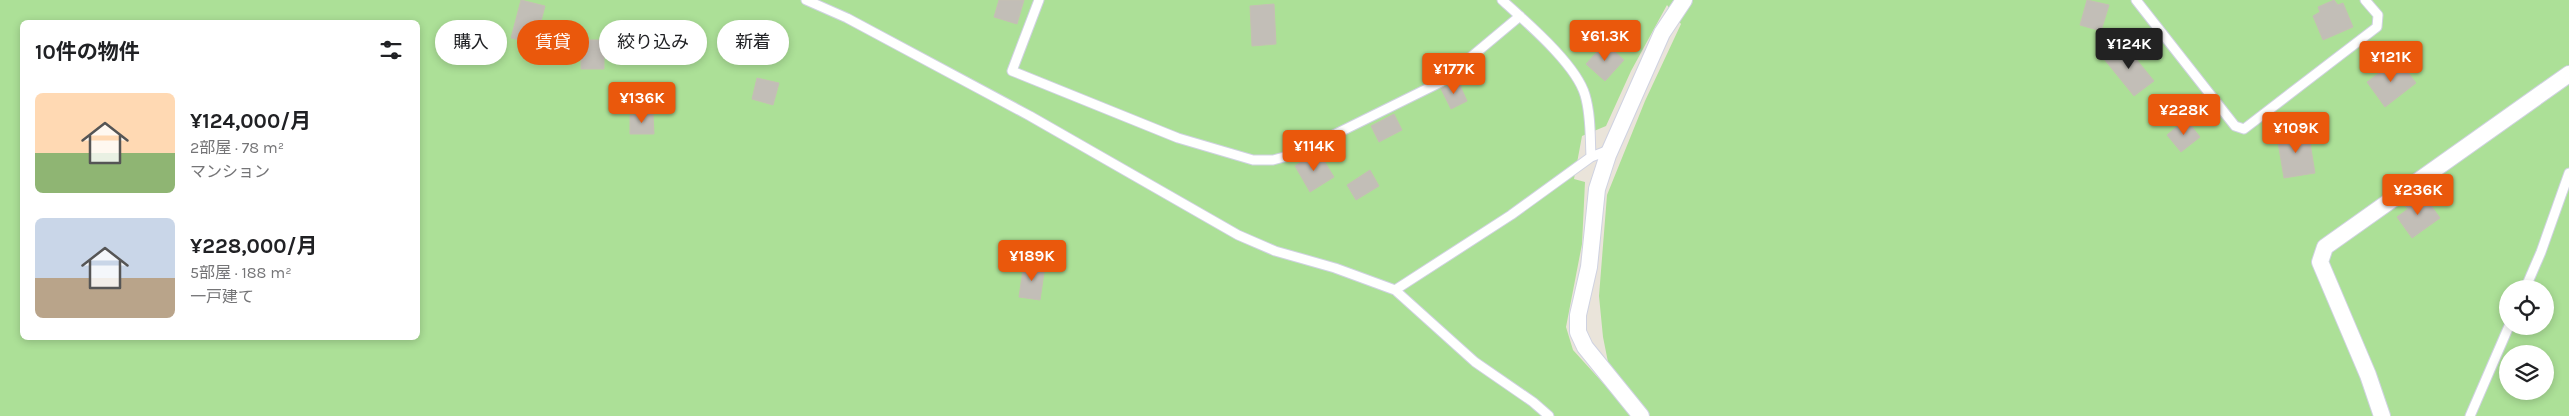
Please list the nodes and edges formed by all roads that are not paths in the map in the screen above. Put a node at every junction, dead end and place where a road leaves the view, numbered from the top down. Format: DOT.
graph roads {
  1 [pos="806,0"];
  2 [pos="1039,0"];
  3 [pos="1502,0"];
  4 [pos="1684,0"];
  5 [pos="2136,0"];
  6 [pos="2365,0"];
  7 [pos="1520,16"];
  8 [pos="2569,74"];
  9 [pos="1609,150"];
  10 [pos="1591,157"];
  11 [pos="2569,173"];
  12 [pos="2529,280"];
  13 [pos="1395,290"];
  14 [pos="2505,335"];
  15 [pos="1548,416"];
  16 [pos="1640,416"];
  17 [pos="2382,416"];
  18 [pos="2470,416"];
  1 -- 13 [label="lane"];
  2 -- 7 [label="lane"];
  3 -- 7 [label="lane"];
  4 -- 9 [label="street"];
  5 -- 6 [label="lane"];
  7 -- 10 [label="lane"];
  8 -- 17 [label="street"];
  9 -- 10 [label="lane"];
  9 -- 16 [label="street"];
  10 -- 13 [label="lane"];
  11 -- 12 [label="lane"];
  13 -- 15 [label="lane"];
  14 -- 18 [label="lane"];
}
